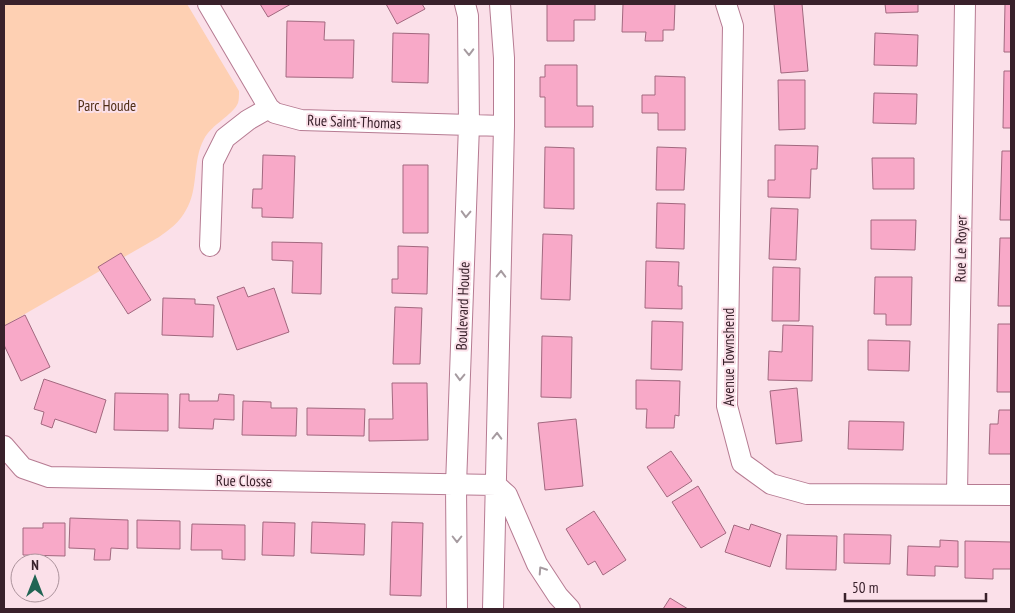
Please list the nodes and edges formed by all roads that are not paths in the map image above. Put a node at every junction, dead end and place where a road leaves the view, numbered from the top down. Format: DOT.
graph roads {
  1 [pos="208,4"];
  2 [pos="465,4"];
  3 [pos="500,4"];
  4 [pos="726,4"];
  5 [pos="964,4"];
  6 [pos="269,108"];
  7 [pos="469,125"];
  8 [pos="504,126"];
  9 [pos="210,246"];
  10 [pos="4,446"];
  11 [pos="456,485"];
  12 [pos="496,485"];
  13 [pos="957,494"];
  14 [pos="1011,495"];
  15 [pos="457,609"];
  16 [pos="493,609"];
  17 [pos="570,609"];
  1 -- 6 [label="street"];
  2 -- 7 [label="street, Boulevard Houde, one-way"];
  3 -- 8 [label="street"];
  4 -- 13 [label="street, Avenue Townshend"];
  5 -- 13 [label="street, Rue Le Royer"];
  6 -- 7 [label="street, Rue Saint-Thomas"];
  6 -- 9 [label="street"];
  7 -- 8 [label="street, Rue Saint-Thomas"];
  7 -- 11 [label="street, Boulevard Houde, one-way"];
  12 -- 8 [label="street, one-way"];
  10 -- 11 [label="street, Rue Closse"];
  11 -- 12 [label="street, Rue Closse"];
  11 -- 15 [label="street, Boulevard Houde, one-way"];
  12 -- 16 [label="street"];
  17 -- 12 [label="street, one-way"];
  13 -- 14 [label="street, Avenue Townshend"];
}
